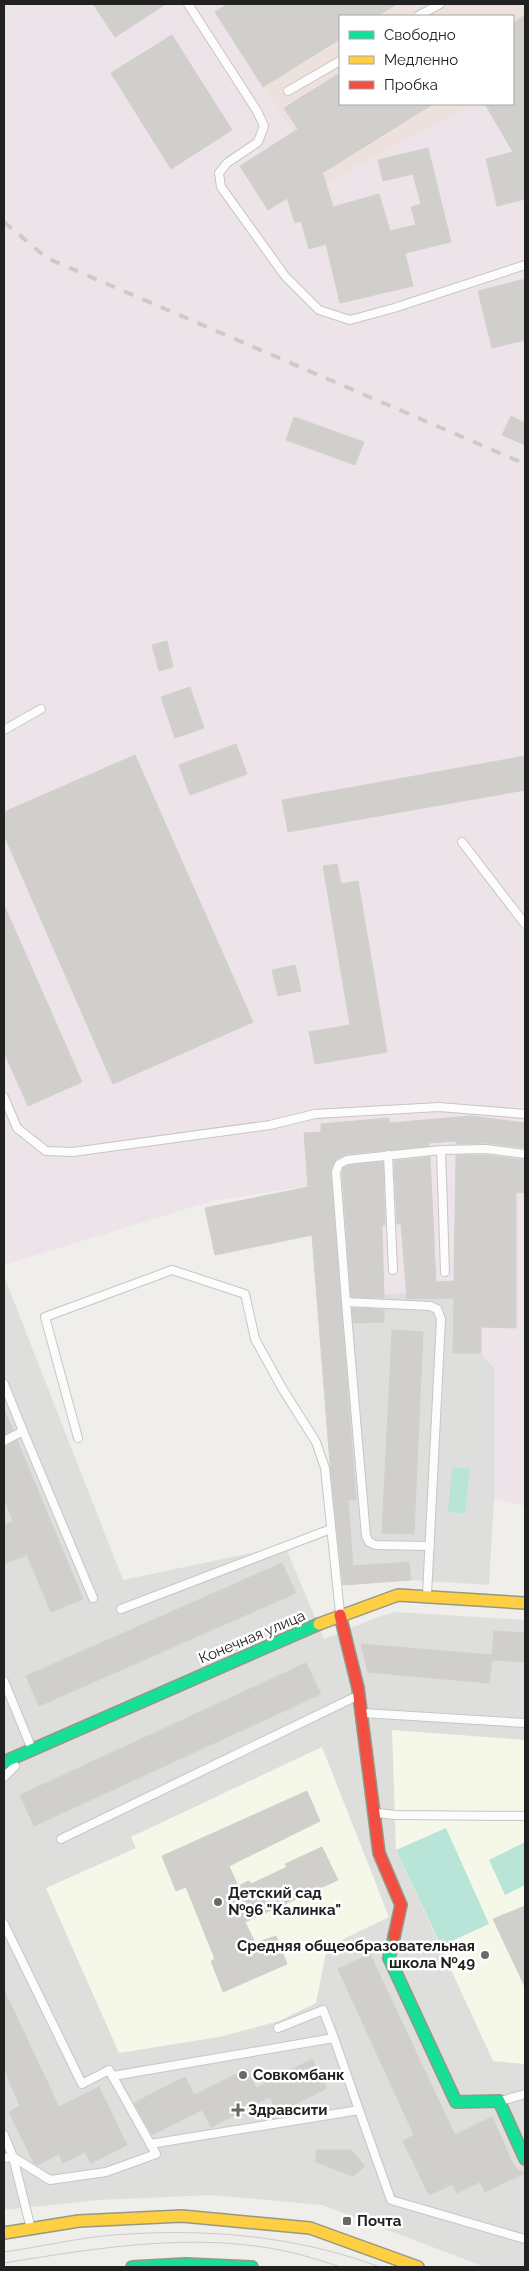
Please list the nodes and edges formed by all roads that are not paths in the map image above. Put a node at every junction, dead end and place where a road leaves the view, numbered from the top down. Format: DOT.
graph roads {
  1 [pos="188,4"];
  2 [pos="440,4"];
  3 [pos="420,15"];
  4 [pos="339,62"];
  5 [pos="288,91"];
  6 [pos="525,264"];
  7 [pos="41,709"];
  8 [pos="4,730"];
  9 [pos="462,842"];
  10 [pos="525,924"];
  11 [pos="4,1097"];
  12 [pos="525,1114"];
  13 [pos="441,1150"];
  14 [pos="525,1154"];
  15 [pos="388,1155"];
  16 [pos="393,1270"];
  17 [pos="445,1272"];
  18 [pos="346,1302"];
  19 [pos="4,1384"];
  20 [pos="23,1431"];
  21 [pos="78,1438"];
  22 [pos="4,1441"];
  23 [pos="331,1528"];
  24 [pos="430,1546"];
  25 [pos="427,1597"];
  26 [pos="93,1598"];
  27 [pos="525,1603"];
  28 [pos="121,1609"];
  29 [pos="340,1615"];
  30 [pos="4,1681"];
  31 [pos="359,1695"];
  32 [pos="361,1713"];
  33 [pos="525,1723"];
  34 [pos="32,1748"];
  35 [pos="4,1762"];
  36 [pos="4,1777"];
  37 [pos="374,1812"];
  38 [pos="525,1816"];
  39 [pos="61,1839"];
  40 [pos="4,1924"];
  41 [pos="278,2028"];
  42 [pos="334,2038"];
  43 [pos="113,2076"];
  44 [pos="525,2094"];
  45 [pos="499,2102"];
  46 [pos="359,2110"];
  47 [pos="4,2135"];
  48 [pos="150,2144"];
  49 [pos="13,2157"];
  50 [pos="4,2158"];
  51 [pos="525,2159"];
  52 [pos="31,2228"];
  53 [pos="4,2233"];
  54 [pos="525,2239"];
  55 [pos="223,2266"];
  56 [pos="132,2267"];
  57 [pos="252,2267"];
  58 [pos="418,2267"];
  1 -- 6 [label="lane"];
  2 -- 3 [label="lane"];
  4 -- 5 [label="lane"];
  7 -- 8 [label="lane"];
  9 -- 10 [label="lane"];
  11 -- 12 [label="lane"];
  13 -- 14 [label="lane"];
  13 -- 15 [label="lane"];
  13 -- 17 [label="lane"];
  15 -- 16 [label="lane"];
  15 -- 18 [label="lane"];
  18 -- 24 [label="lane"];
  18 -- 24 [label="lane"];
  19 -- 20 [label="lane"];
  20 -- 22 [label="lane"];
  20 -- 26 [label="lane"];
  21 -- 23 [label="lane"];
  23 -- 28 [label="lane"];
  23 -- 29 [label="lane"];
  24 -- 25 [label="lane"];
  25 -- 27 [label="street, Конечная улица"];
  25 -- 29 [label="street, Конечная улица"];
  29 -- 31 [label="street"];
  29 -- 34 [label="street, Конечная улица"];
  30 -- 34 [label="lane"];
  31 -- 32 [label="street"];
  31 -- 39 [label="lane"];
  32 -- 33 [label="lane"];
  32 -- 37 [label="street"];
  34 -- 35 [label="street, Конечная улица"];
  34 -- 36 [label="lane"];
  37 -- 38 [label="lane"];
  37 -- 45 [label="street"];
  40 -- 43 [label="lane"];
  41 -- 42 [label="lane"];
  42 -- 43 [label="lane"];
  42 -- 46 [label="lane"];
  43 -- 48 [label="lane"];
  44 -- 45 [label="lane"];
  45 -- 51 [label="street"];
  46 -- 48 [label="lane"];
  46 -- 54 [label="lane"];
  47 -- 49 [label="lane"];
  48 -- 49 [label="lane"];
  49 -- 50 [label="lane"];
  49 -- 52 [label="lane"];
  52 -- 53 [label="street"];
  52 -- 58 [label="street"];
  55 -- 56 [label="street"];
  55 -- 57 [label="street"];
}
